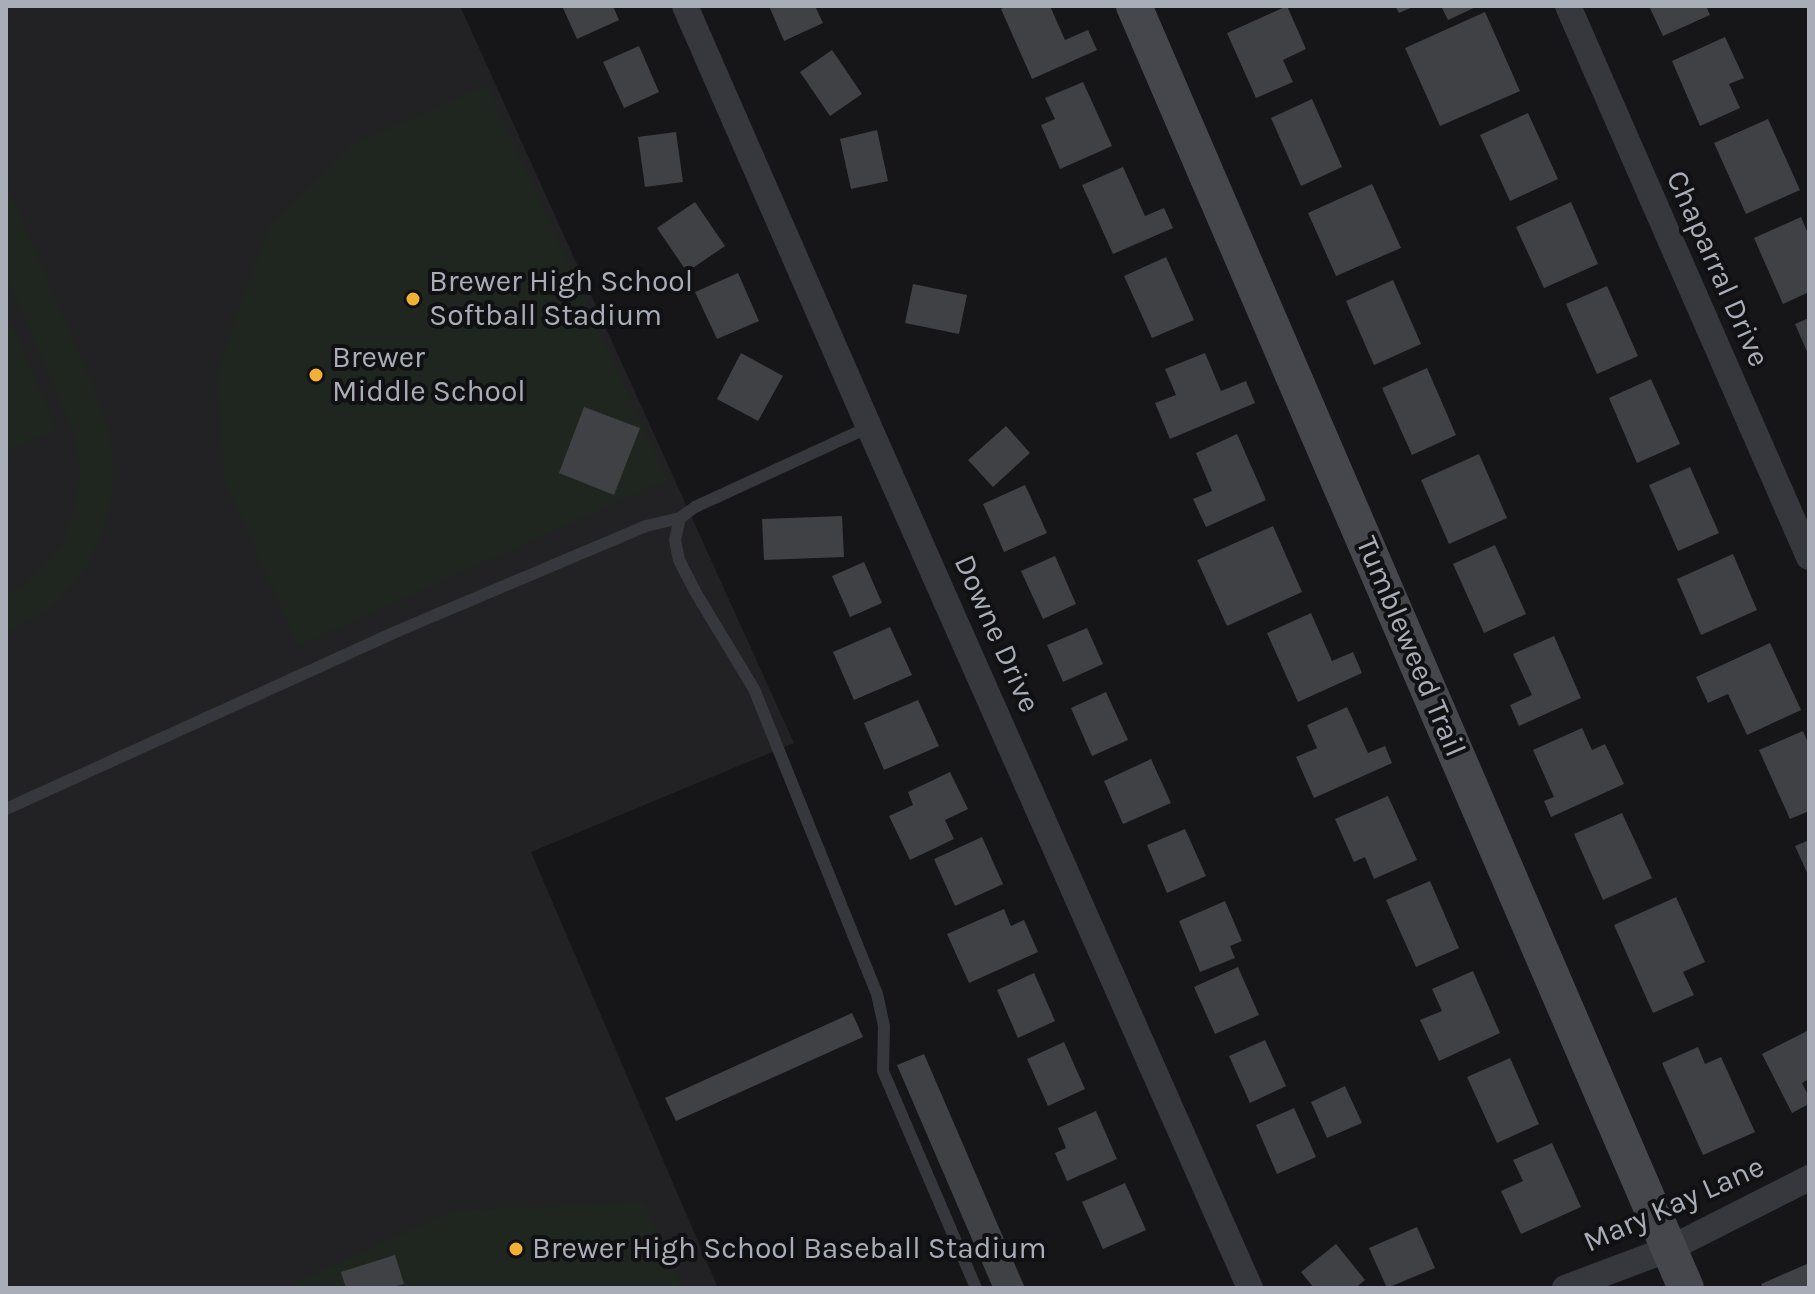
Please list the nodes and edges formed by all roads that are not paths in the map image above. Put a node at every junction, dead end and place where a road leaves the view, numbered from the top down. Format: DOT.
graph roads {
  1 [pos="685,6"];
  2 [pos="1134,6"];
  3 [pos="1568,6"];
  4 [pos="869,427"];
  5 [pos="680,518"];
  6 [pos="1809,557"];
  7 [pos="6,809"];
  8 [pos="1809,1178"];
  9 [pos="1669,1249"];
  10 [pos="976,1288"];
  11 [pos="1250,1288"];
  12 [pos="1565,1288"];
  13 [pos="1686,1288"];
  1 -- 4 [label="street, Downe Drive"];
  2 -- 9 [label="street, Tumbleweed Trail"];
  3 -- 6 [label="street, Chaparral Drive"];
  4 -- 5 [label="lane"];
  4 -- 11 [label="street, Downe Drive"];
  5 -- 7 [label="lane"];
  5 -- 10 [label="lane"];
  8 -- 9 [label="street, Mary Kay Lane"];
  9 -- 12 [label="street, Mary Kay Lane"];
  9 -- 13 [label="street, Tumbleweed Trail"];
}
